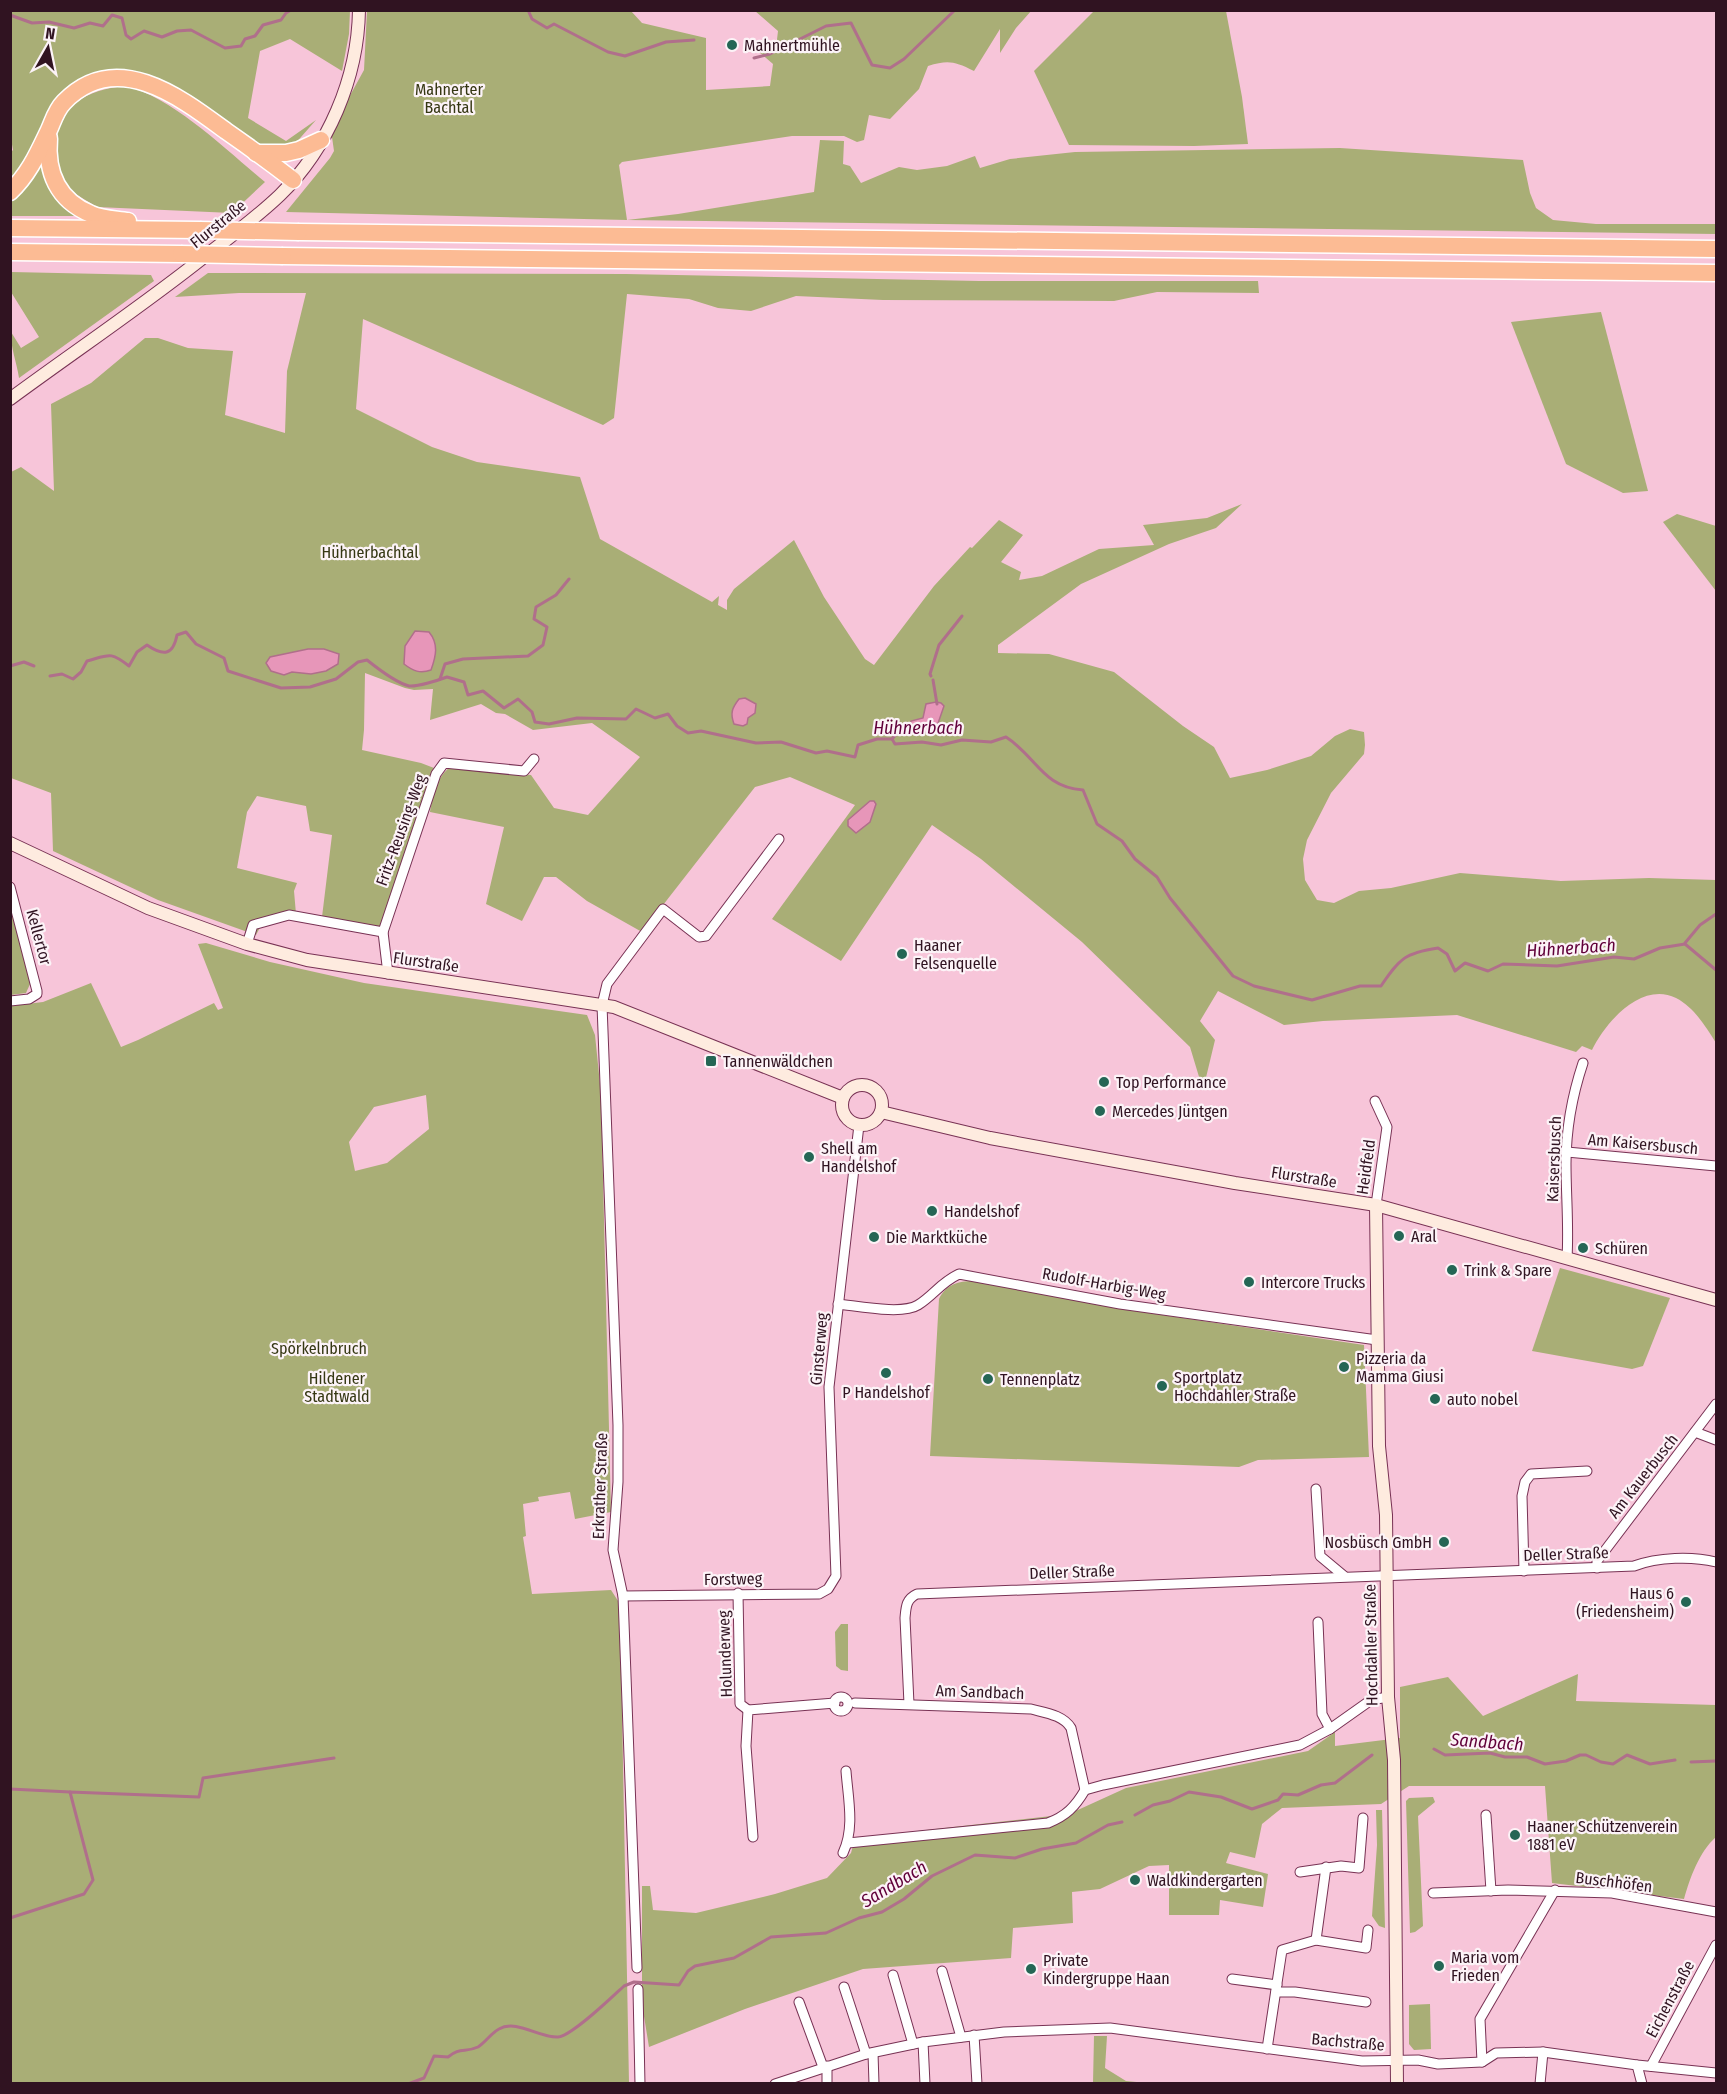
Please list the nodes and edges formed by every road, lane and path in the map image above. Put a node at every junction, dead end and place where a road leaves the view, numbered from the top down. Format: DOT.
graph roads {
  1 [pos="359,10"];
  2 [pos="49,129"];
  3 [pos="321,140"];
  4 [pos="256,153"];
  5 [pos="293,180"];
  6 [pos="10,192"];
  7 [pos="10,228"];
  8 [pos="159,228"];
  9 [pos="1716,249"];
  10 [pos="10,252"];
  11 [pos="59,252"];
  12 [pos="10,263"];
  13 [pos="1716,273"];
  14 [pos="10,399"];
  15 [pos="534,759"];
  16 [pos="779,838"];
  17 [pos="10,843"];
  18 [pos="10,887"];
  19 [pos="383,932"];
  20 [pos="247,944"];
  21 [pos="388,974"];
  22 [pos="10,1001"];
  23 [pos="602,1005"];
  24 [pos="1583,1063"];
  25 [pos="843,1098"];
  26 [pos="1375,1101"];
  27 [pos="880,1112"];
  28 [pos="859,1125"];
  29 [pos="1567,1152"];
  30 [pos="1716,1166"];
  31 [pos="1376,1205"];
  32 [pos="1567,1258"];
  33 [pos="1716,1300"];
  34 [pos="838,1304"];
  35 [pos="1377,1340"];
  36 [pos="1716,1404"];
  37 [pos="1695,1432"];
  38 [pos="1716,1440"];
  39 [pos="1587,1471"];
  40 [pos="1316,1489"];
  41 [pos="1716,1562"];
  42 [pos="1597,1568"];
  43 [pos="1524,1571"];
  44 [pos="836,1576"];
  45 [pos="1344,1576"];
  46 [pos="1387,1576"];
  47 [pos="738,1593"];
  48 [pos="623,1596"];
  49 [pos="1317,1622"];
  50 [pos="1388,1696"];
  51 [pos="835,1703"];
  52 [pos="855,1703"];
  53 [pos="909,1704"];
  54 [pos="748,1710"];
  55 [pos="1330,1730"];
  56 [pos="846,1771"];
  57 [pos="1085,1790"];
  58 [pos="1486,1815"];
  59 [pos="1363,1818"];
  60 [pos="753,1837"];
  61 [pos="848,1843"];
  62 [pos="843,1853"];
  63 [pos="1555,1890"];
  64 [pos="1491,1891"];
  65 [pos="1433,1893"];
  66 [pos="1716,1912"];
  67 [pos="1368,1930"];
  68 [pos="1316,1940"];
  69 [pos="1716,1945"];
  70 [pos="637,1968"];
  71 [pos="942,1971"];
  72 [pos="893,1975"];
  73 [pos="1232,1979"];
  74 [pos="844,1987"];
  75 [pos="638,1989"];
  76 [pos="1276,1989"];
  77 [pos="799,2002"];
  78 [pos="1366,2002"];
  79 [pos="974,2035"];
  80 [pos="961,2037"];
  81 [pos="918,2043"];
  82 [pos="1267,2049"];
  83 [pos="1543,2052"];
  84 [pos="870,2053"];
  85 [pos="1396,2060"];
  86 [pos="1482,2062"];
  87 [pos="1636,2065"];
  88 [pos="1651,2066"];
  89 [pos="825,2067"];
  90 [pos="1716,2073"];
  91 [pos="640,2084"];
  92 [pos="775,2084"];
  93 [pos="828,2084"];
  94 [pos="874,2084"];
  95 [pos="925,2084"];
  96 [pos="976,2084"];
  97 [pos="1397,2084"];
  98 [pos="1540,2084"];
  99 [pos="1642,2084"];
  1 -- 3 [label="main road, Flurstraße"];
  2 -- 4 [label="highway"];
  2 -- 6 [label="highway"];
  2 -- 8 [label="highway"];
  3 -- 4 [label="highway"];
  3 -- 5 [label="main road, Flurstraße"];
  4 -- 5 [label="highway"];
  5 -- 14 [label="main road, Flurstraße"];
  7 -- 8 [label="highway"];
  8 -- 9 [label="highway, bridge"];
  10 -- 11 [label="highway"];
  11 -- 12 [label="highway"];
  11 -- 13 [label="highway, bridge"];
  15 -- 19 [label="street, Fritz-Reusing-Weg"];
  16 -- 23 [label="street"];
  17 -- 20 [label="main road, Flurstraße"];
  18 -- 22 [label="street, Kellertor"];
  19 -- 20 [label="street"];
  19 -- 21 [label="street, Fritz-Reusing-Weg"];
  20 -- 21 [label="main road, Flurstraße"];
  21 -- 23 [label="main road, Flurstraße"];
  23 -- 25 [label="main road, Flurstraße"];
  23 -- 48 [label="street, Erkrather Straße"];
  24 -- 29 [label="street, Kaisersbusch"];
  25 -- 27 [label="main road"];
  25 -- 28 [label="main road"];
  26 -- 31 [label="street, Heidfeld"];
  27 -- 28 [label="main road"];
  27 -- 31 [label="main road, Flurstraße"];
  28 -- 34 [label="street, Ginsterweg"];
  29 -- 30 [label="street, Am Kaisersbusch"];
  29 -- 32 [label="street, Kaisersbusch"];
  31 -- 32 [label="main road, Flurstraße"];
  31 -- 35 [label="main road, Hochdahler Straße"];
  32 -- 33 [label="main road, Flurstraße"];
  34 -- 35 [label="street, Rudolf-Harbig-Weg"];
  34 -- 44 [label="street, Ginsterweg"];
  35 -- 46 [label="main road, Hochdahler Straße"];
  36 -- 37 [label="street, Am Kauerbusch"];
  37 -- 38 [label="street, Am Kauerbusch"];
  37 -- 42 [label="street, Am Kauerbusch"];
  39 -- 43 [label="street"];
  40 -- 45 [label="street"];
  41 -- 42 [label="street, Deller Straße"];
  42 -- 43 [label="street, Deller Straße"];
  43 -- 46 [label="street, Deller Straße"];
  44 -- 47 [label="street, Forstweg"];
  45 -- 46 [label="street, Deller Straße"];
  45 -- 53 [label="street, Deller Straße"];
  46 -- 50 [label="main road, Hochdahler Straße"];
  47 -- 48 [label="street, Forstweg"];
  47 -- 54 [label="street, Holunderweg"];
  48 -- 70 [label="street, Erkrather Straße"];
  49 -- 55 [label="street"];
  50 -- 55 [label="street"];
  50 -- 85 [label="main road, Hochdahler Straße"];
  51 -- 54 [label="street"];
  52 -- 53 [label="street, Am Sandbach"];
  53 -- 57 [label="street, Am Sandbach"];
  54 -- 60 [label="street"];
  55 -- 57 [label="street"];
  56 -- 61 [label="street"];
  57 -- 61 [label="street"];
  58 -- 64 [label="street"];
  59 -- 68 [label="street"];
  61 -- 62 [label="street"];
  63 -- 64 [label="street"];
  63 -- 66 [label="street, Buschhöfen"];
  63 -- 86 [label="street, Buschhöfen"];
  64 -- 65 [label="street"];
  67 -- 68 [label="street"];
  68 -- 76 [label="street"];
  69 -- 88 [label="street, Eichenstraße"];
  71 -- 80 [label="street"];
  72 -- 81 [label="street"];
  73 -- 76 [label="street"];
  74 -- 84 [label="street"];
  75 -- 91 [label="street"];
  76 -- 78 [label="street"];
  76 -- 82 [label="street"];
  77 -- 89 [label="street"];
  79 -- 80 [label="street, Bachstraße"];
  79 -- 82 [label="street, Bachstraße"];
  79 -- 96 [label="street"];
  80 -- 81 [label="street, Bachstraße"];
  81 -- 84 [label="street, Bachstraße"];
  81 -- 95 [label="street"];
  82 -- 85 [label="street, Bachstraße"];
  83 -- 86 [label="street, Bachstraße"];
  83 -- 87 [label="street, Bachstraße"];
  83 -- 98 [label="street"];
  84 -- 89 [label="street, Bachstraße"];
  84 -- 94 [label="street"];
  85 -- 86 [label="street, Bachstraße"];
  85 -- 97 [label="main road, Hochdahler Straße"];
  87 -- 88 [label="street, Bachstraße"];
  87 -- 99 [label="street"];
  88 -- 90 [label="street, Bachstraße"];
  89 -- 92 [label="street, Bachstraße"];
  89 -- 93 [label="street"];
}
